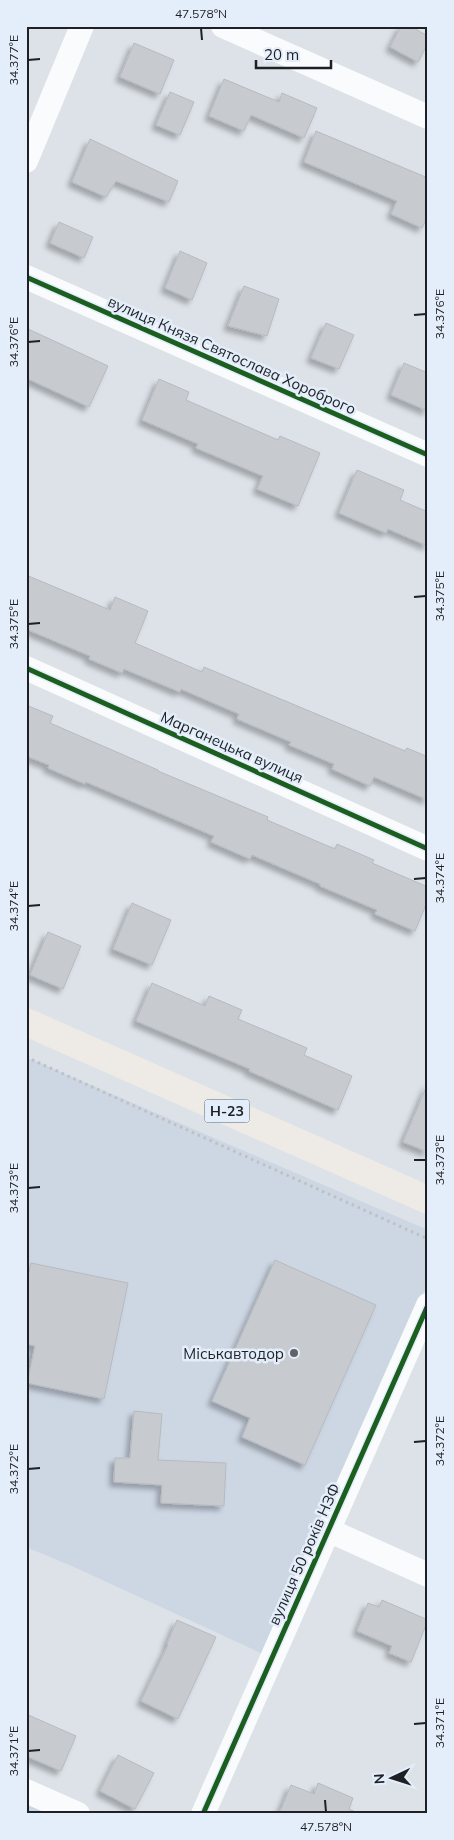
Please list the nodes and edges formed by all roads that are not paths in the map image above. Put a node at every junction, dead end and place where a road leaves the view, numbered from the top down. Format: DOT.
graph roads {
  1 [pos="82,26"];
  2 [pos="223,26"];
  3 [pos="428,117"];
  4 [pos="26,161"];
  5 [pos="26,277"];
  6 [pos="428,455"];
  7 [pos="26,668"];
  8 [pos="428,849"];
  9 [pos="26,1022"];
  10 [pos="428,1200"];
  11 [pos="428,1305"];
  12 [pos="328,1530"];
  13 [pos="428,1575"];
  14 [pos="26,1791"];
  15 [pos="78,1814"];
  16 [pos="203,1814"];
  1 -- 4 [label="street"];
  2 -- 3 [label="street"];
  5 -- 6 [label="street, вулиця Князя Святослава Хороброго"];
  7 -- 8 [label="street, Марганецька вулиця"];
  9 -- 10 [label="main road, Н-23"];
  11 -- 12 [label="street, вулиця 50 років НЗФ"];
  12 -- 13 [label="street"];
  12 -- 16 [label="street, вулиця 50 років НЗФ"];
  14 -- 15 [label="street"];
}
